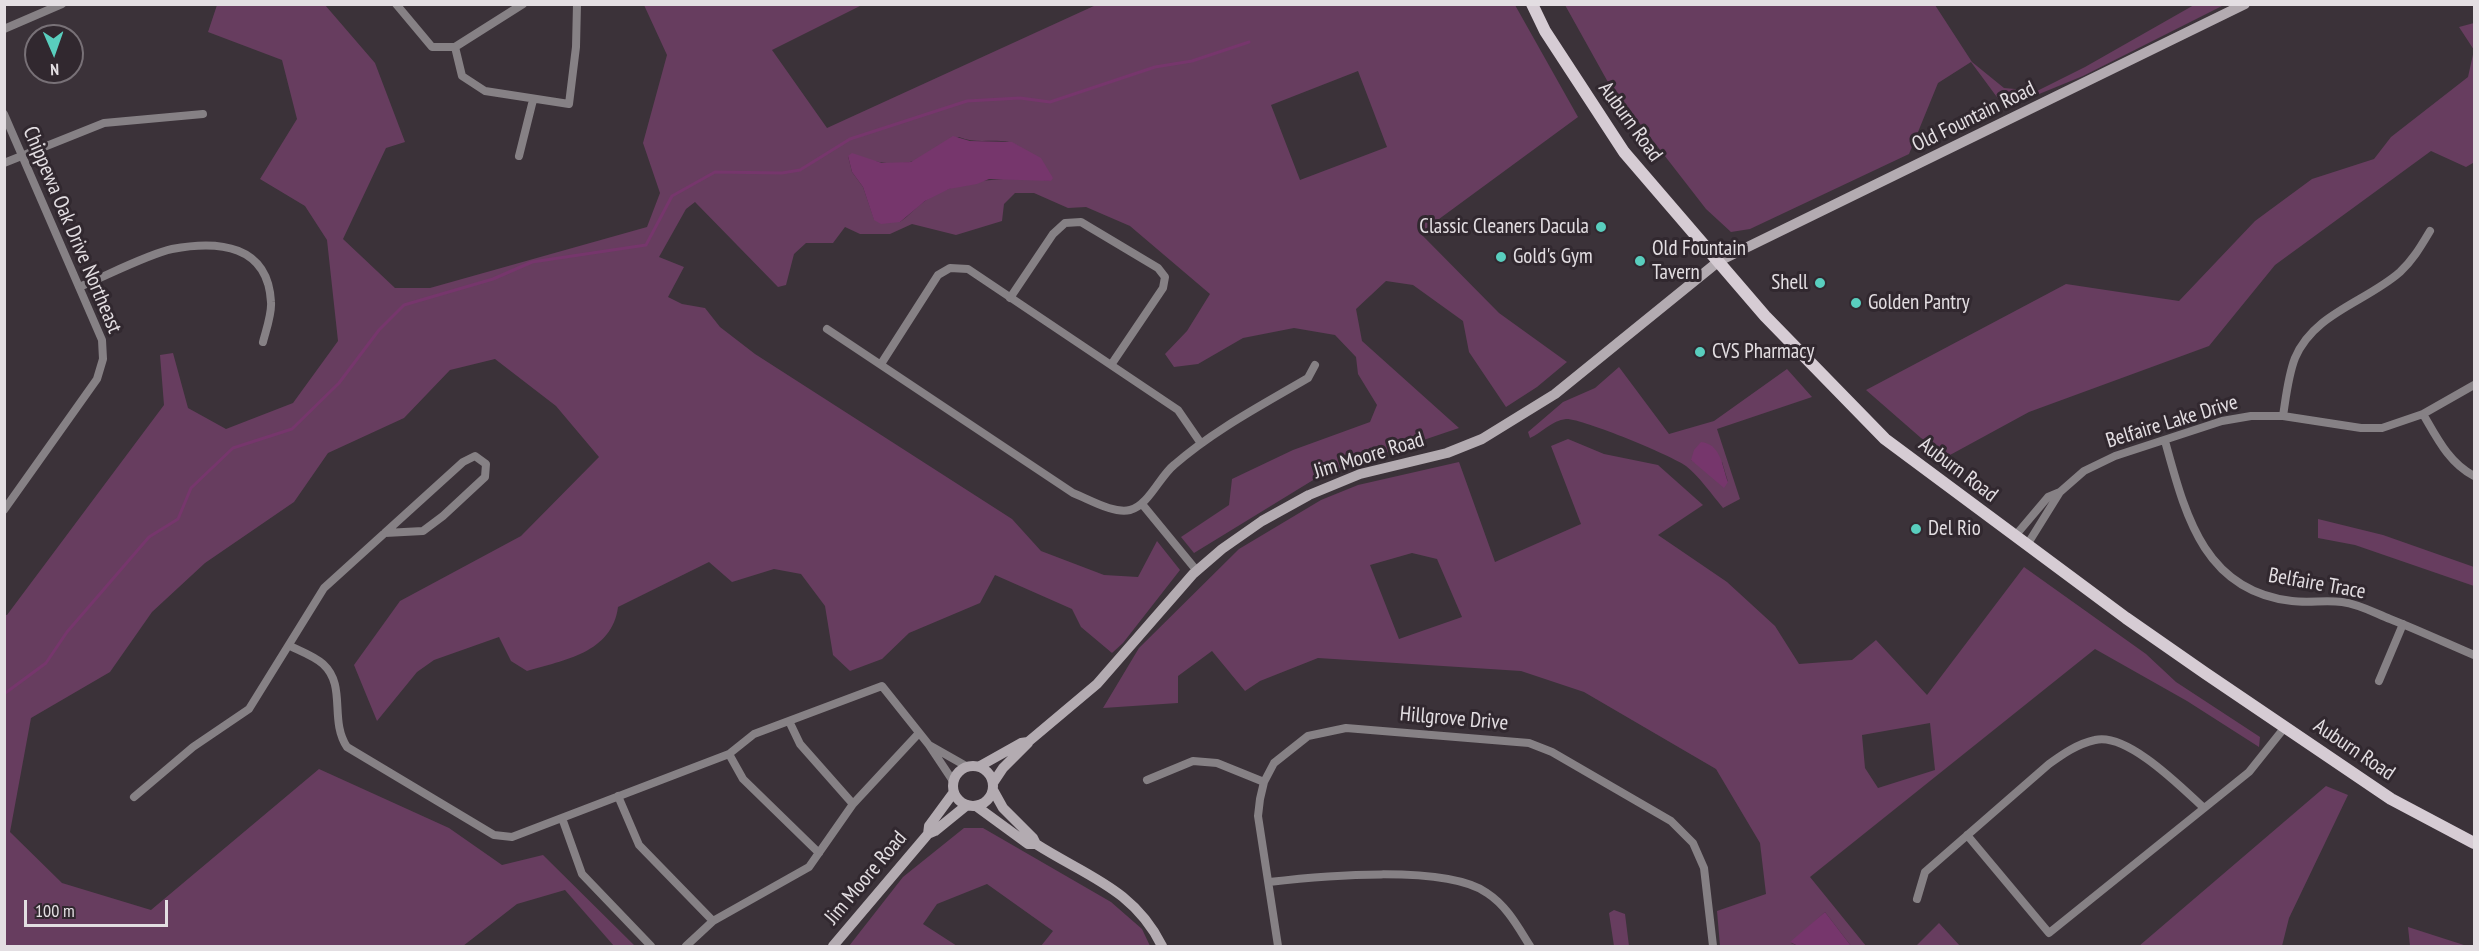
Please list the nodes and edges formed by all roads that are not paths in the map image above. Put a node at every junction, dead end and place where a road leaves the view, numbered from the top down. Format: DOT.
graph roads {
  1 [pos="62,4"];
  2 [pos="396,4"];
  3 [pos="523,4"];
  4 [pos="577,4"];
  5 [pos="1532,4"];
  6 [pos="2246,4"];
  7 [pos="4,29"];
  8 [pos="455,47"];
  9 [pos="533,100"];
  10 [pos="4,114"];
  11 [pos="203,114"];
  12 [pos="22,155"];
  13 [pos="519,156"];
  14 [pos="4,163"];
  15 [pos="2430,231"];
  16 [pos="1719,261"];
  17 [pos="79,288"];
  18 [pos="1010,298"];
  19 [pos="827,329"];
  20 [pos="263,342"];
  21 [pos="881,364"];
  22 [pos="1111,365"];
  23 [pos="1316,365"];
  24 [pos="2475,385"];
  25 [pos="2423,414"];
  26 [pos="2283,416"];
  27 [pos="2165,441"];
  28 [pos="1200,442"];
  29 [pos="2475,476"];
  30 [pos="2060,492"];
  31 [pos="1142,504"];
  32 [pos="4,510"];
  33 [pos="385,533"];
  34 [pos="2015,536"];
  35 [pos="2027,546"];
  36 [pos="1197,571"];
  37 [pos="2403,624"];
  38 [pos="290,646"];
  39 [pos="2475,655"];
  40 [pos="2379,681"];
  41 [pos="789,721"];
  42 [pos="2285,727"];
  43 [pos="919,733"];
  44 [pos="1028,742"];
  45 [pos="929,745"];
  46 [pos="729,754"];
  47 [pos="966,766"];
  48 [pos="980,766"];
  49 [pos="1147,780"];
  50 [pos="1264,782"];
  51 [pos="993,786"];
  52 [pos="953,787"];
  53 [pos="618,796"];
  54 [pos="134,797"];
  55 [pos="853,804"];
  56 [pos="971,806"];
  57 [pos="2204,808"];
  58 [pos="562,818"];
  59 [pos="928,834"];
  60 [pos="1968,835"];
  61 [pos="2475,843"];
  62 [pos="1036,844"];
  63 [pos="819,853"];
  64 [pos="1269,882"];
  65 [pos="1917,900"];
  66 [pos="713,921"];
  67 [pos="651,946"];
  68 [pos="686,946"];
  69 [pos="833,946"];
  70 [pos="1162,946"];
  71 [pos="1278,946"];
  72 [pos="1530,946"];
  73 [pos="1713,946"];
  1 -- 7 [label="street"];
  2 -- 8 [label="street"];
  3 -- 8 [label="street"];
  4 -- 9 [label="street"];
  5 -- 16 [label="main road, Auburn Road"];
  6 -- 16 [label="street, Old Fountain Road"];
  8 -- 9 [label="street"];
  9 -- 13 [label="street"];
  10 -- 12 [label="street, Chippewa Oak Drive Northeast"];
  11 -- 12 [label="street"];
  12 -- 14 [label="street"];
  12 -- 17 [label="street, Chippewa Oak Drive Northeast"];
  15 -- 26 [label="street"];
  16 -- 34 [label="main road, Auburn Road"];
  16 -- 36 [label="street, Jim Moore Road"];
  17 -- 20 [label="street"];
  17 -- 32 [label="street, Chippewa Oak Drive Northeast"];
  18 -- 21 [label="street"];
  18 -- 22 [label="street"];
  18 -- 22 [label="street"];
  19 -- 21 [label="street"];
  21 -- 31 [label="street"];
  22 -- 28 [label="street"];
  23 -- 28 [label="street"];
  24 -- 25 [label="street, Belfaire Lake Drive"];
  25 -- 26 [label="street, Belfaire Lake Drive"];
  25 -- 29 [label="street"];
  26 -- 27 [label="street, Belfaire Lake Drive"];
  27 -- 30 [label="street, Belfaire Lake Drive"];
  27 -- 37 [label="street, Belfaire Trace"];
  28 -- 31 [label="street"];
  30 -- 34 [label="street, Belfaire Lake Drive"];
  30 -- 35 [label="street, Belfaire Lake Drive"];
  31 -- 36 [label="street"];
  33 -- 33 [label="street"];
  33 -- 38 [label="street"];
  34 -- 35 [label="main road, Auburn Road"];
  35 -- 42 [label="main road, Auburn Road"];
  36 -- 44 [label="street, Jim Moore Road"];
  37 -- 39 [label="street, Belfaire Trace"];
  37 -- 40 [label="street"];
  38 -- 54 [label="street"];
  38 -- 58 [label="street"];
  41 -- 43 [label="street"];
  41 -- 46 [label="street"];
  41 -- 55 [label="street"];
  42 -- 57 [label="street"];
  42 -- 61 [label="main road, Auburn Road"];
  43 -- 45 [label="street"];
  43 -- 55 [label="street"];
  44 -- 48 [label="street, Jim Moore Road"];
  44 -- 51 [label="street, Jim Moore Road"];
  45 -- 47 [label="street"];
  45 -- 52 [label="street"];
  46 -- 53 [label="street"];
  46 -- 63 [label="street"];
  47 -- 48 [label="street"];
  47 -- 52 [label="street"];
  48 -- 51 [label="street"];
  49 -- 50 [label="street"];
  50 -- 64 [label="street, Hillgrove Drive"];
  50 -- 73 [label="street, Hillgrove Drive"];
  51 -- 56 [label="street"];
  51 -- 62 [label="street"];
  52 -- 56 [label="street"];
  52 -- 59 [label="street, Jim Moore Road"];
  53 -- 58 [label="street"];
  53 -- 66 [label="street"];
  55 -- 63 [label="street"];
  56 -- 59 [label="street, Jim Moore Road"];
  56 -- 62 [label="street"];
  57 -- 60 [label="street"];
  57 -- 60 [label="street"];
  58 -- 67 [label="street"];
  59 -- 69 [label="street, Jim Moore Road"];
  60 -- 65 [label="street"];
  62 -- 70 [label="street"];
  63 -- 66 [label="street"];
  64 -- 71 [label="street, Hillgrove Drive"];
  64 -- 72 [label="street"];
  66 -- 68 [label="street"];
}
